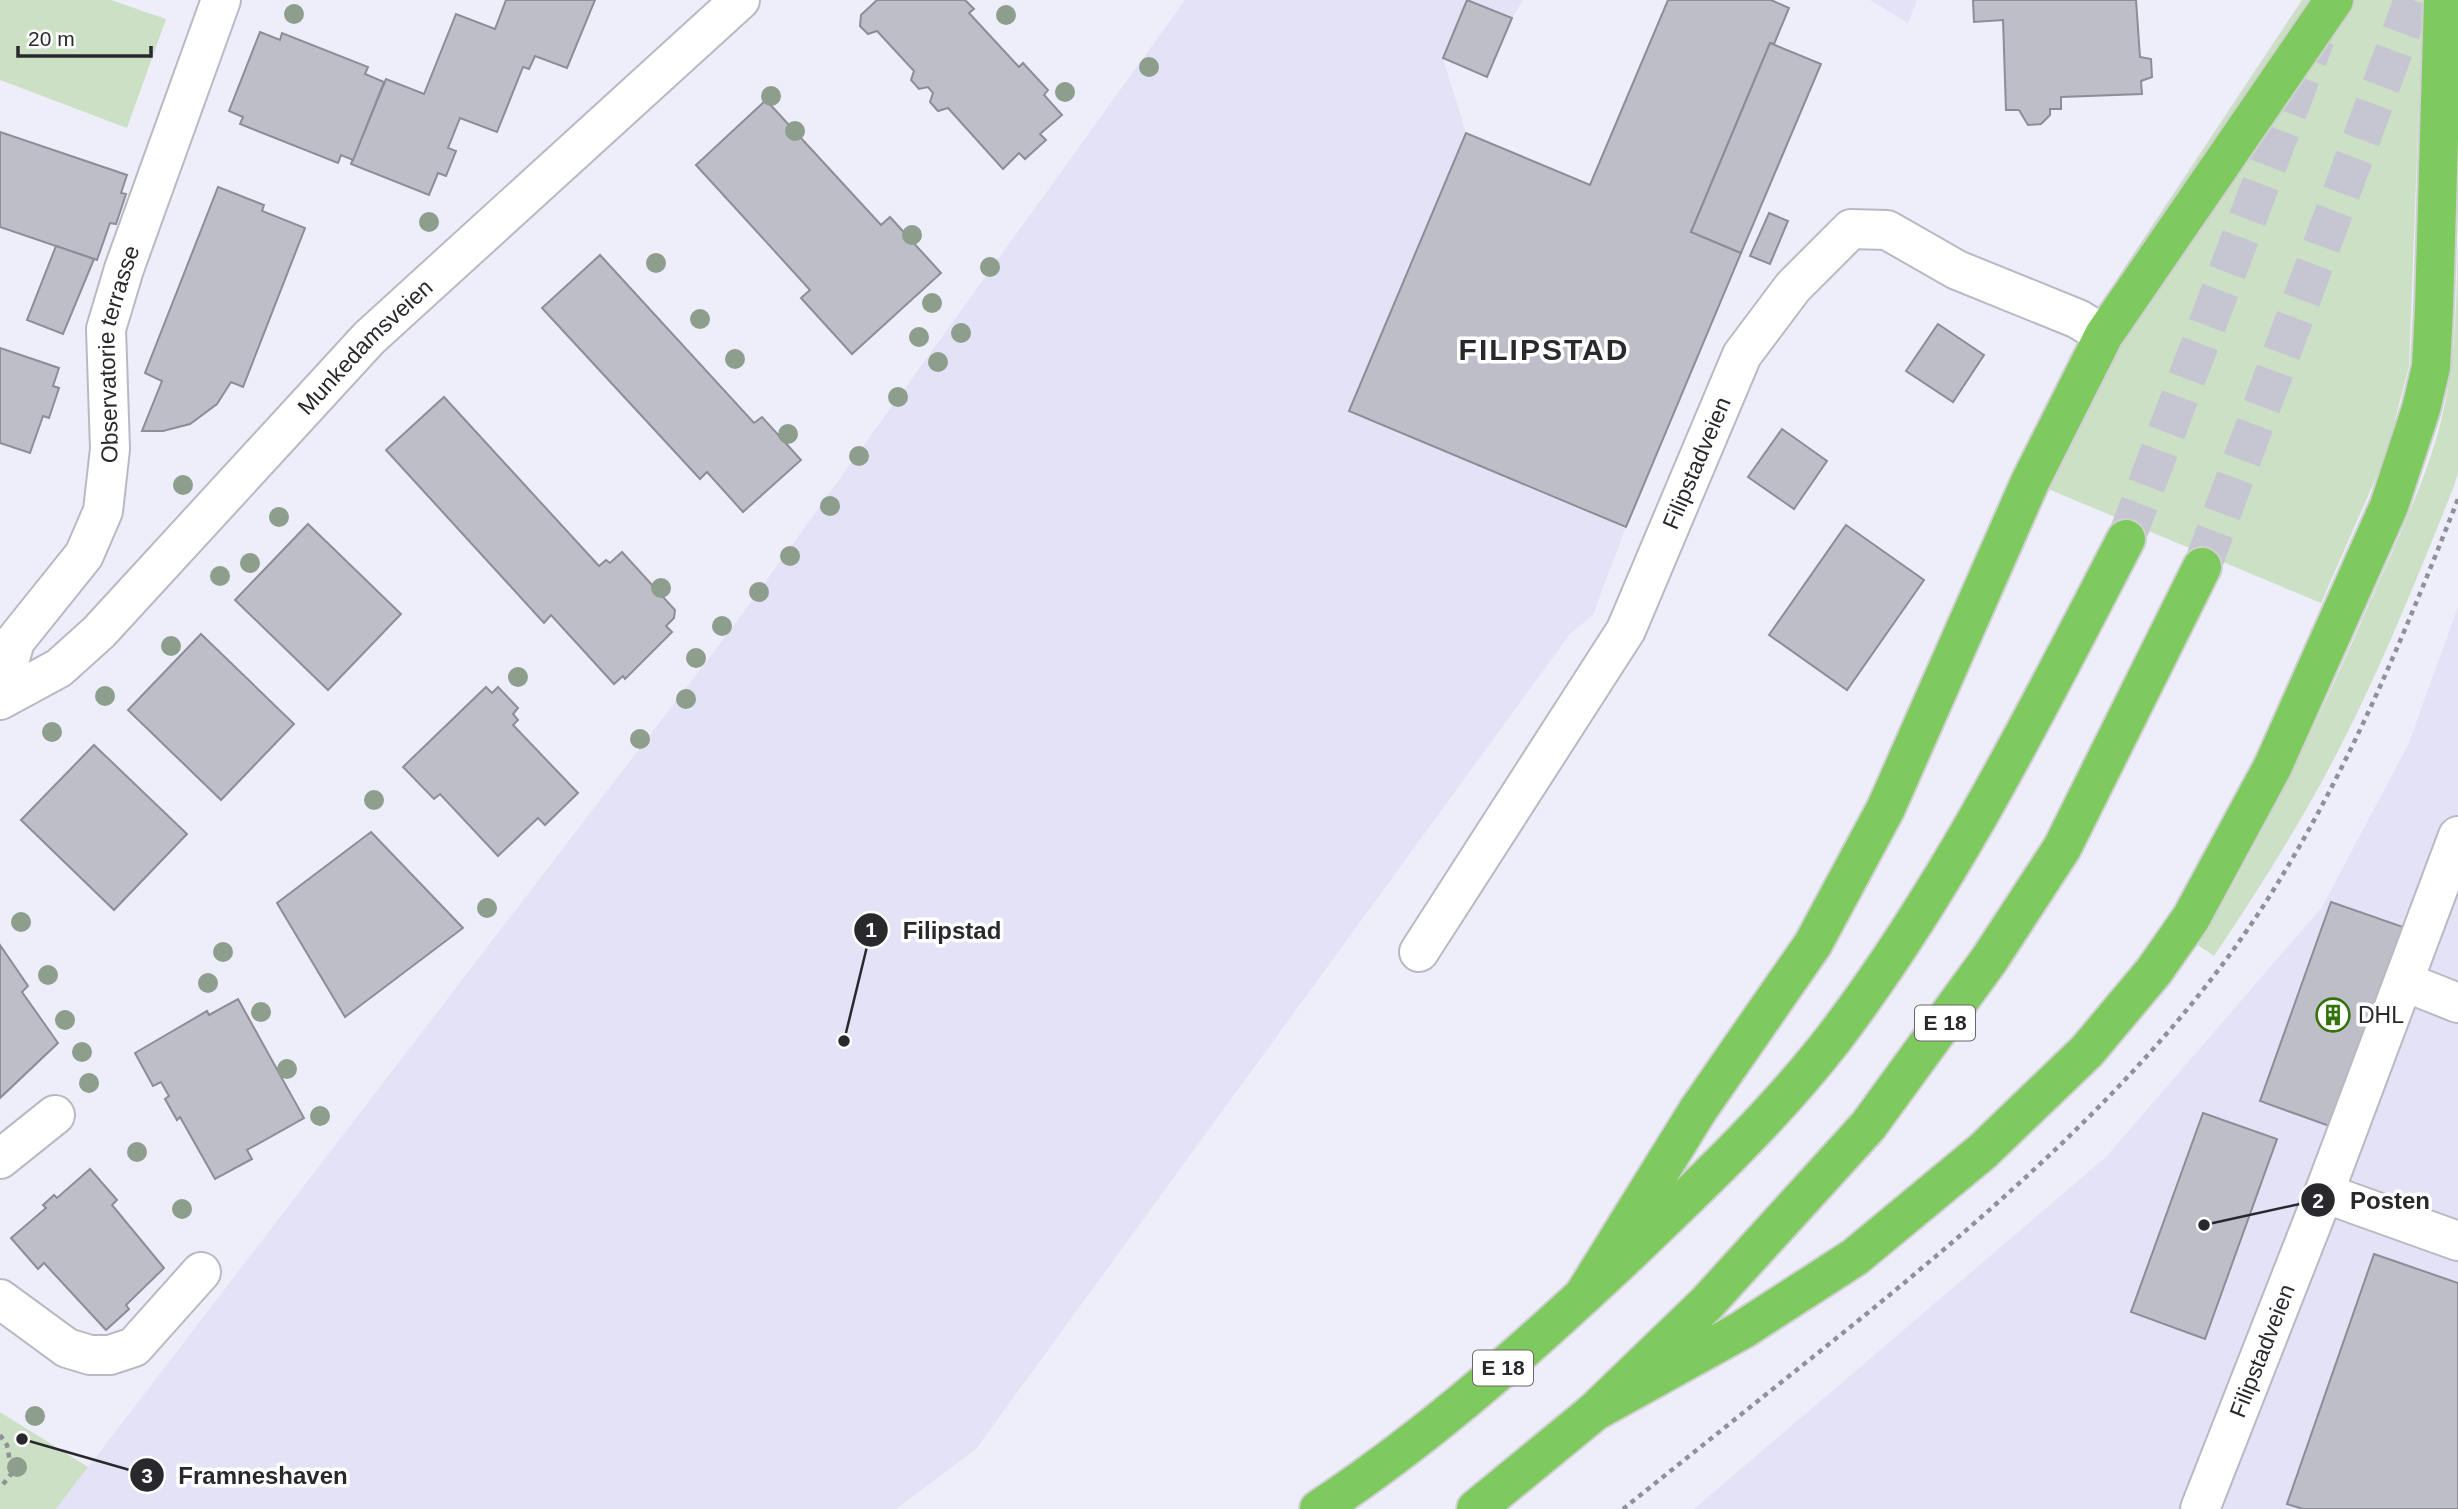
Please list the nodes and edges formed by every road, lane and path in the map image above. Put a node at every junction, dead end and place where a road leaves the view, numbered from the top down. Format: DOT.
graph roads {
  1 [pos="221,0"];
  2 [pos="740,0"];
  3 [pos="2334,0"];
  4 [pos="2443,0"];
  5 [pos="2105,335"];
  6 [pos="2126,539"];
  7 [pos="2202,567"];
  8 [pos="0,697"];
  9 [pos="2458,836"];
  10 [pos="1419,952"];
  11 [pos="2405,982"];
  12 [pos="2458,1003"];
  13 [pos="55,1115"];
  14 [pos="0,1159"];
  15 [pos="2325,1193"];
  16 [pos="2458,1241"];
  17 [pos="201,1272"];
  18 [pos="1583,1296"];
  19 [pos="0,1299"];
  20 [pos="1594,1412"];
  21 [pos="0,1435"];
  22 [pos="0,1488"];
  23 [pos="1319,1509"];
  24 [pos="1476,1509"];
  25 [pos="2200,1509"];
  1 -- 8 [label="street, Observatorie terrasse"];
  2 -- 8 [label="street, Munkedamsveien"];
  3 -- 5 [label="highway"];
  4 -- 20 [label="highway"];
  5 -- 10 [label="street, Filipstadveien"];
  5 -- 18 [label="highway"];
  6 -- 18 [label="highway, E 18"];
  7 -- 20 [label="highway, E 18"];
  9 -- 11 [label="street, Filipstadveien"];
  11 -- 12 [label="street"];
  11 -- 15 [label="street, Filipstadveien"];
  13 -- 14 [label="street"];
  15 -- 16 [label="street"];
  15 -- 25 [label="street, Filipstadveien"];
  17 -- 19 [label="street"];
  18 -- 23 [label="highway, E 18"];
  20 -- 24 [label="highway, E 18"];
  21 -- 22 [label="path"];
}
